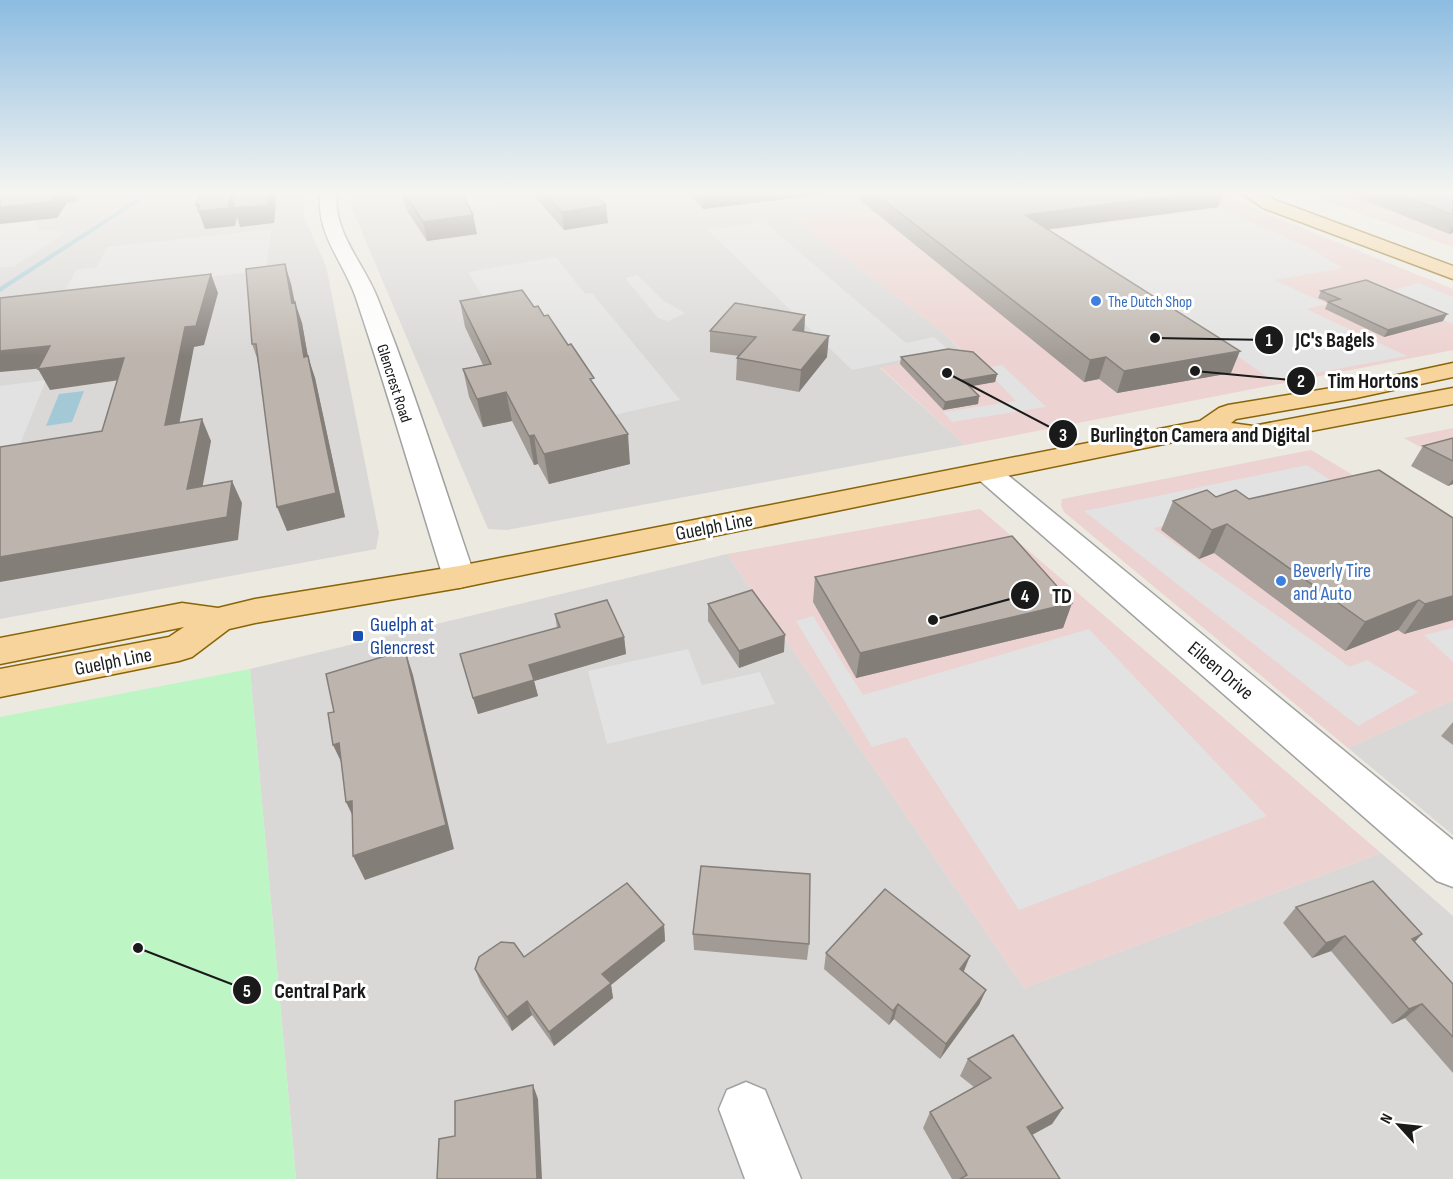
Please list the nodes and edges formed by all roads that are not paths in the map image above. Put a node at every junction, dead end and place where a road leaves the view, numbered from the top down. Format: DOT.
graph roads {
  1 [pos="342,247"];
  2 [pos="1384,247"];
  3 [pos="1424,247"];
  4 [pos="1453,258"];
  5 [pos="1453,273"];
  6 [pos="1453,370"];
  7 [pos="1453,396"];
  8 [pos="1208,427"];
  9 [pos="988,473"];
  10 [pos="459,577"];
  11 [pos="218,620"];
  12 [pos="0,651"];
  13 [pos="0,683"];
  14 [pos="1453,867"];
  15 [pos="746,1109"];
  16 [pos="773,1179"];
  1 -- 10 [label="street, Glencrest Road"];
  2 -- 5 [label="main road"];
  3 -- 4 [label="main road"];
  6 -- 8 [label="main road, Guelph Line"];
  7 -- 8 [label="main road, Guelph Line"];
  8 -- 9 [label="main road, Guelph Line"];
  9 -- 10 [label="main road, Guelph Line"];
  9 -- 14 [label="street, Eileen Drive"];
  10 -- 11 [label="main road, Guelph Line"];
  11 -- 12 [label="main road, Guelph Line"];
  11 -- 13 [label="main road, Guelph Line"];
  15 -- 16 [label="street"];
}
